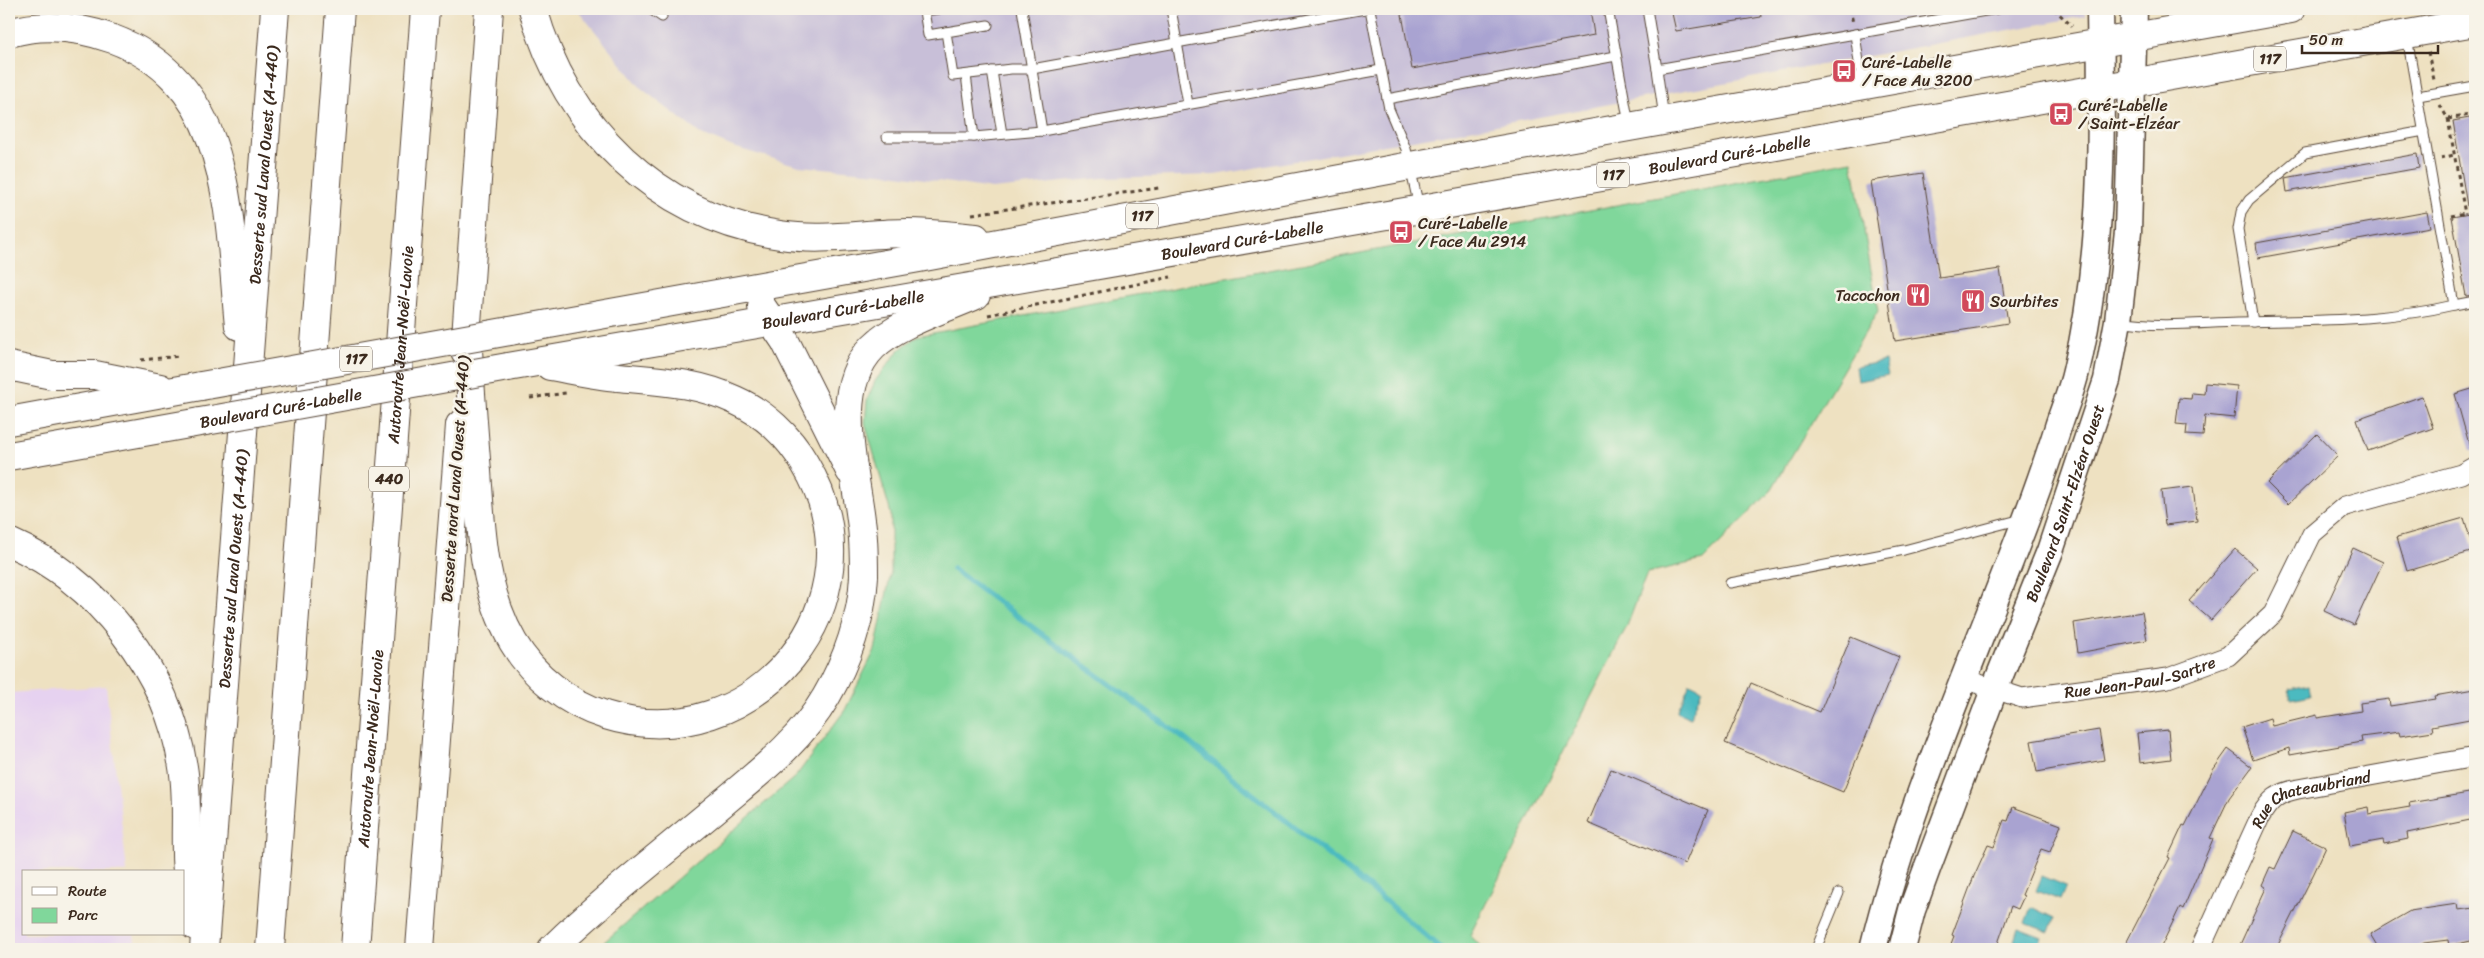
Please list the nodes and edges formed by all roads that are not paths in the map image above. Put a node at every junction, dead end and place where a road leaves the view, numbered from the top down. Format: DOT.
graph roads {
  1 [pos="275,9"];
  2 [pos="340,9"];
  3 [pos="425,9"];
  4 [pos="489,9"];
  5 [pos="533,9"];
  6 [pos="650,9"];
  7 [pos="939,9"];
  8 [pos="1022,9"];
  9 [pos="1171,9"];
  10 [pos="1365,9"];
  11 [pos="1370,9"];
  12 [pos="1608,9"];
  13 [pos="1647,9"];
  14 [pos="1997,9"];
  15 [pos="2100,9"];
  16 [pos="2134,9"];
  17 [pos="2291,9"];
  18 [pos="662,17"];
  19 [pos="2475,22"];
  20 [pos="988,25"];
  21 [pos="946,32"];
  22 [pos="9,34"];
  23 [pos="1855,34"];
  24 [pos="2134,36"];
  25 [pos="2417,41"];
  26 [pos="2101,42"];
  27 [pos="1177,43"];
  28 [pos="1616,56"];
  29 [pos="1032,69"];
  30 [pos="1657,69"];
  31 [pos="1381,70"];
  32 [pos="992,71"];
  33 [pos="966,75"];
  34 [pos="2133,83"];
  35 [pos="1862,86"];
  36 [pos="2475,86"];
  37 [pos="2101,90"];
  38 [pos="2418,96"];
  39 [pos="1386,99"];
  40 [pos="1188,104"];
  41 [pos="1664,122"];
  42 [pos="1629,127"];
  43 [pos="1042,131"];
  44 [pos="2424,131"];
  45 [pos="1002,134"];
  46 [pos="887,137"];
  47 [pos="974,137"];
  48 [pos="1410,166"];
  49 [pos="1420,210"];
  50 [pos="1012,241"];
  51 [pos="1016,278"];
  52 [pos="750,289"];
  53 [pos="2475,302"];
  54 [pos="2454,304"];
  55 [pos="771,321"];
  56 [pos="2118,321"];
  57 [pos="2253,322"];
  58 [pos="466,335"];
  59 [pos="520,365"];
  60 [pos="9,366"];
  61 [pos="189,389"];
  62 [pos="247,395"];
  63 [pos="9,420"];
  64 [pos="9,456"];
  65 [pos="2475,466"];
  66 [pos="854,479"];
  67 [pos="2027,518"];
  68 [pos="9,542"];
  69 [pos="1730,583"];
  70 [pos="1964,679"];
  71 [pos="1994,690"];
  72 [pos="2475,757"];
  73 [pos="1839,893"];
  74 [pos="198,949"];
  75 [pos="204,949"];
  76 [pos="270,949"];
  77 [pos="354,949"];
  78 [pos="420,949"];
  79 [pos="552,949"];
  80 [pos="1816,949"];
  81 [pos="1873,949"];
  82 [pos="1902,949"];
  83 [pos="2200,949"];
  1 -- 62 [label="main road, Desserte sud Laval Ouest (A-440)"];
  2 -- 76 [label="main road"];
  3 -- 77 [label="main road, Autoroute Jean-Noël-Lavoie / 440"];
  4 -- 58 [label="main road, Desserte nord Laval Ouest (A-440)"];
  5 -- 50 [label="main road"];
  6 -- 18 [label="lane"];
  7 -- 21 [label="lane"];
  8 -- 29 [label="lane"];
  9 -- 27 [label="lane"];
  10 -- 27 [label="lane"];
  11 -- 31 [label="lane"];
  12 -- 28 [label="lane"];
  13 -- 30 [label="lane"];
  14 -- 23 [label="lane"];
  15 -- 26 [label="street, Boulevard Saint-Elzéar Ouest"];
  16 -- 24 [label="street, Boulevard Saint-Elzéar Ouest"];
  17 -- 24 [label="main road, 117"];
  19 -- 25 [label="main road, Boulevard Curé-Labelle / 117"];
  20 -- 21 [label="lane"];
  21 -- 33 [label="lane"];
  22 -- 62 [label="main road"];
  23 -- 30 [label="lane"];
  23 -- 35 [label="lane"];
  24 -- 26 [label="main road, 117"];
  24 -- 34 [label="street, Boulevard Saint-Elzéar Ouest"];
  25 -- 34 [label="main road, Boulevard Curé-Labelle / 117"];
  25 -- 38 [label="lane"];
  26 -- 35 [label="main road, 117"];
  26 -- 37 [label="street, Boulevard Saint-Elzéar Ouest"];
  27 -- 29 [label="lane"];
  27 -- 40 [label="lane"];
  28 -- 39 [label="lane"];
  28 -- 42 [label="lane"];
  29 -- 32 [label="lane"];
  29 -- 43 [label="lane"];
  30 -- 41 [label="lane"];
  31 -- 39 [label="lane"];
  31 -- 40 [label="lane"];
  32 -- 33 [label="lane"];
  32 -- 45 [label="lane"];
  33 -- 47 [label="lane"];
  34 -- 37 [label="main road, Boulevard Curé-Labelle / 117"];
  34 -- 56 [label="street, Boulevard Saint-Elzéar Ouest"];
  35 -- 41 [label="main road, 117"];
  36 -- 38 [label="lane"];
  37 -- 49 [label="main road, Boulevard Curé-Labelle / 117"];
  37 -- 67 [label="street, Boulevard Saint-Elzéar Ouest"];
  38 -- 44 [label="lane"];
  39 -- 48 [label="lane"];
  40 -- 43 [label="lane"];
  41 -- 42 [label="main road, 117"];
  42 -- 48 [label="main road, 117"];
  43 -- 45 [label="lane"];
  44 -- 54 [label="lane"];
  44 -- 57 [label="lane"];
  45 -- 47 [label="lane"];
  46 -- 47 [label="lane"];
  48 -- 49 [label="lane"];
  48 -- 50 [label="main road, 117"];
  49 -- 51 [label="main road, Boulevard Curé-Labelle / 117"];
  50 -- 52 [label="main road, 117"];
  51 -- 55 [label="main road, Boulevard Curé-Labelle / 117"];
  51 -- 66 [label="main road"];
  52 -- 55 [label="main road"];
  52 -- 61 [label="main road, 117, bridge"];
  53 -- 54 [label="lane"];
  54 -- 57 [label="lane"];
  55 -- 59 [label="main road, Boulevard Curé-Labelle / 117"];
  55 -- 66 [label="main road"];
  56 -- 57 [label="lane"];
  56 -- 71 [label="street, Boulevard Saint-Elzéar Ouest"];
  58 -- 59 [label="main road"];
  58 -- 78 [label="main road, Desserte nord Laval Ouest (A-440)"];
  59 -- 64 [label="main road, Boulevard Curé-Labelle / 117, bridge"];
  60 -- 61 [label="main road"];
  61 -- 63 [label="main road, 117"];
  62 -- 75 [label="main road, Desserte sud Laval Ouest (A-440)"];
  65 -- 71 [label="street, Rue Jean-Paul-Sartre"];
  66 -- 79 [label="main road"];
  67 -- 69 [label="lane"];
  67 -- 70 [label="street, Boulevard Saint-Elzéar Ouest"];
  68 -- 74 [label="main road"];
  70 -- 71 [label="street, Rue Jean-Paul-Sartre"];
  70 -- 81 [label="street, Boulevard Saint-Elzéar Ouest"];
  71 -- 82 [label="street, Boulevard Saint-Elzéar Ouest"];
  72 -- 83 [label="street, Rue Chateaubriand"];
  73 -- 80 [label="lane"];
}
